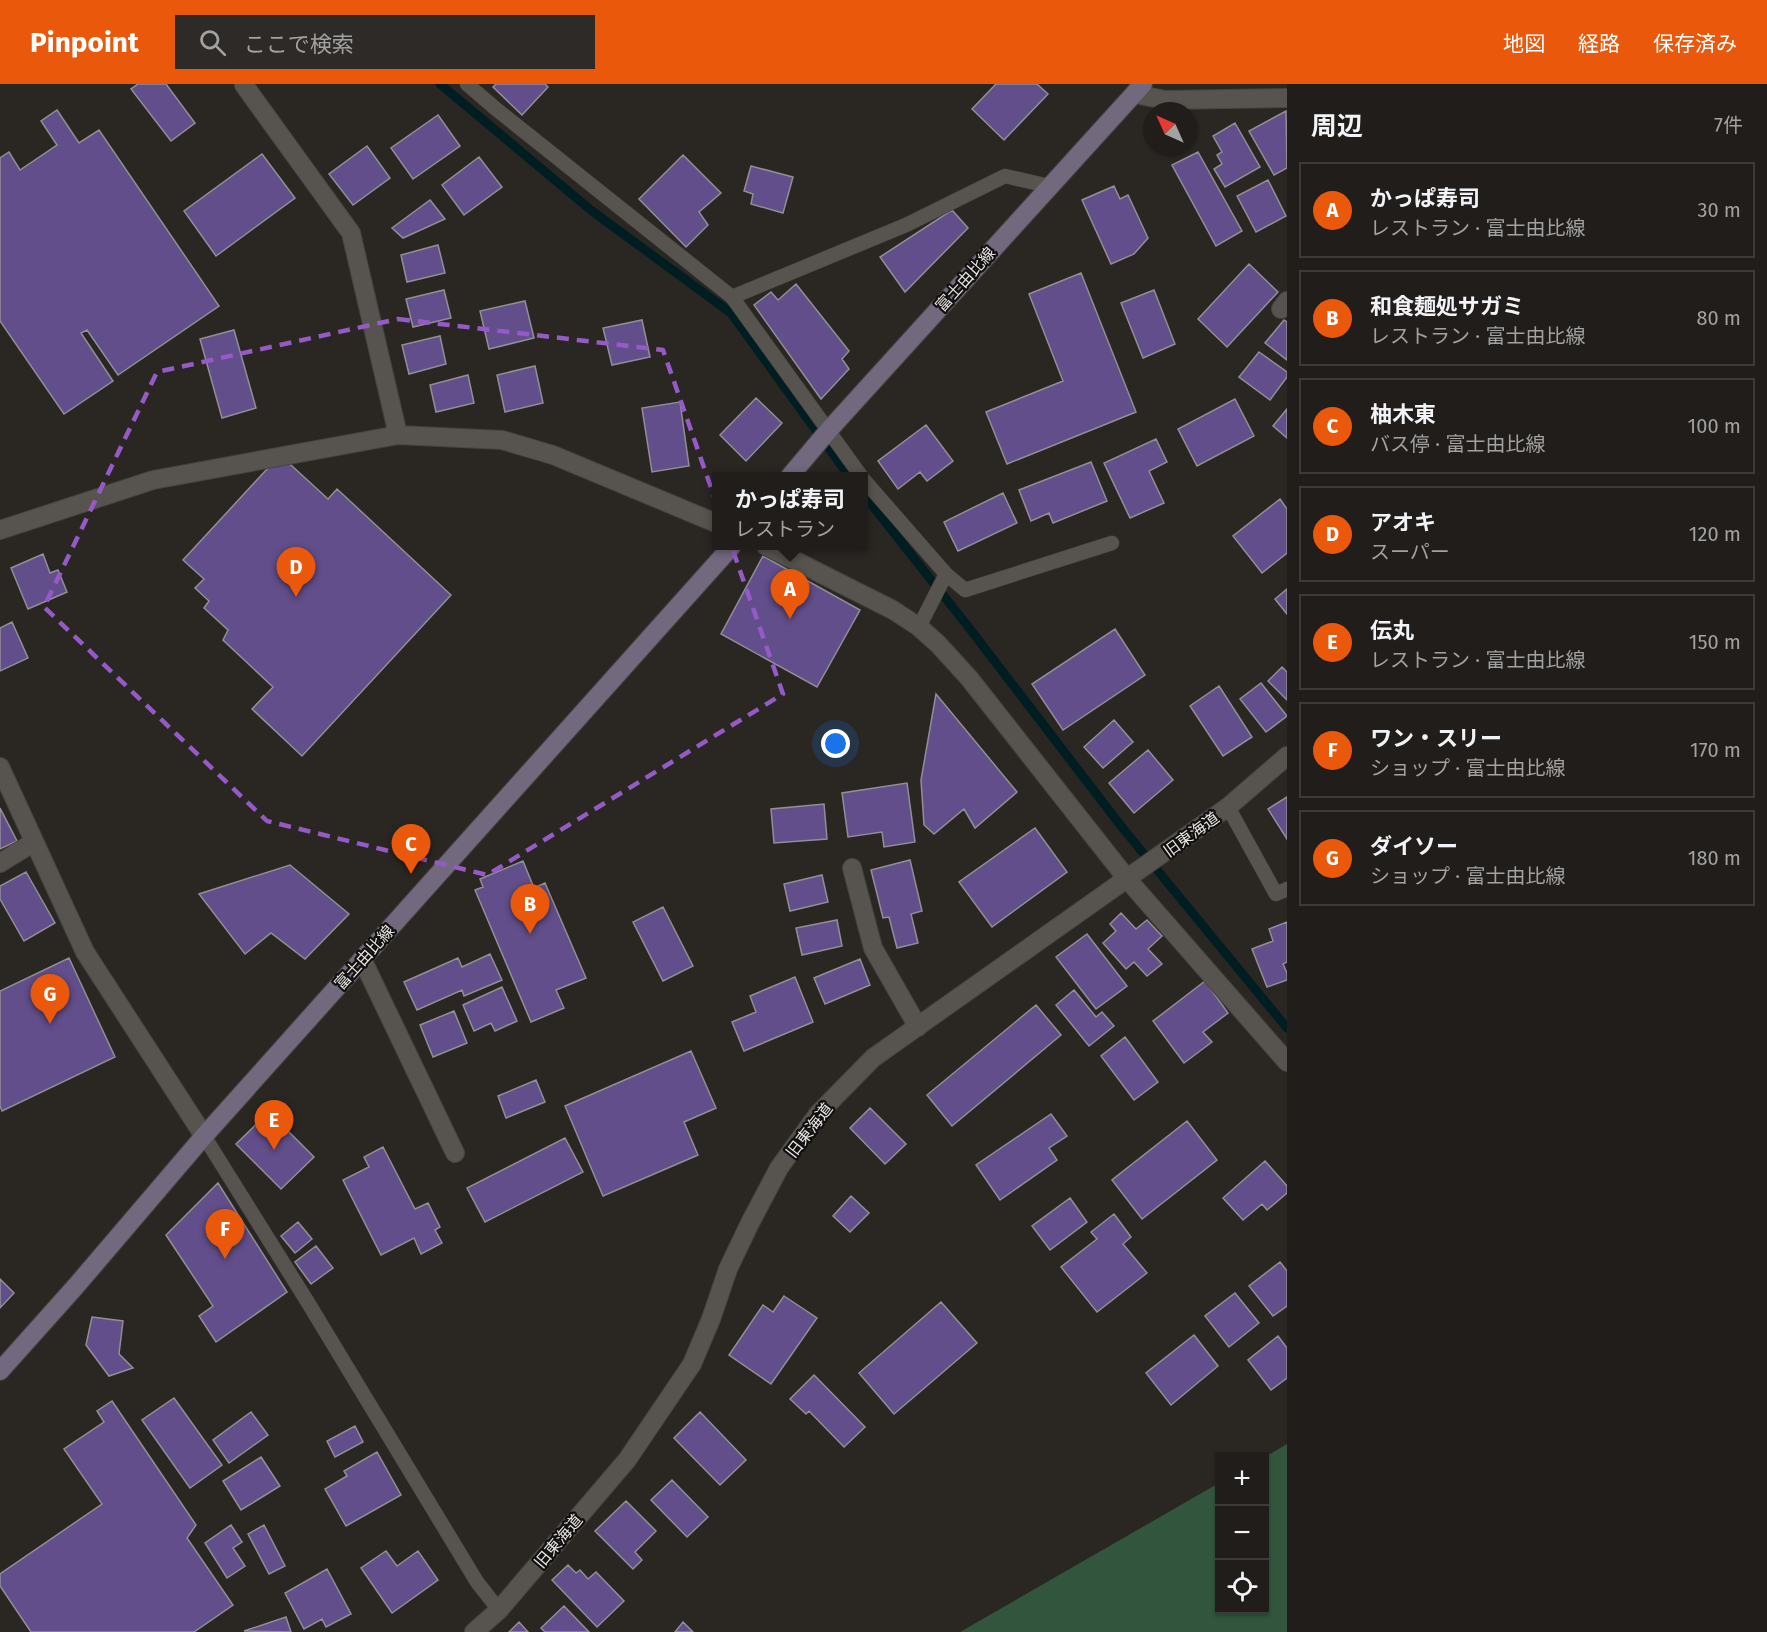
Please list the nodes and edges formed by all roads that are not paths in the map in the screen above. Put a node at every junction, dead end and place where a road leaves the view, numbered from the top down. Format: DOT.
graph roads {
  1 [pos="467,84"];
  2 [pos="244,85"];
  3 [pos="1139,89"];
  4 [pos="1287,98"];
  5 [pos="1049,186"];
  6 [pos="732,297"];
  7 [pos="828,431"];
  8 [pos="398,435"];
  9 [pos="794,472"];
  10 [pos="858,472"];
  11 [pos="868,485"];
  12 [pos="712,521"];
  13 [pos="0,530"];
  14 [pos="1112,543"];
  15 [pos="728,550"];
  16 [pos="774,550"];
  17 [pos="946,574"];
  18 [pos="923,620"];
  19 [pos="1287,756"];
  20 [pos="0,767"];
  21 [pos="1228,807"];
  22 [pos="34,842"];
  23 [pos="0,863"];
  24 [pos="852,868"];
  25 [pos="1132,877"];
  26 [pos="1287,889"];
  27 [pos="362,959"];
  28 [pos="918,1027"];
  29 [pos="1287,1062"];
  30 [pos="204,1136"];
  31 [pos="455,1153"];
  32 [pos="0,1371"];
  33 [pos="499,1610"];
  34 [pos="474,1632"];
  1 -- 6 [label="lane"];
  2 -- 8 [label="street"];
  3 -- 4 [label="street"];
  3 -- 5 [label="main road, 富士由比線"];
  5 -- 6 [label="lane"];
  5 -- 7 [label="main road, 富士由比線"];
  6 -- 7 [label="lane"];
  7 -- 9 [label="main road, 富士由比線"];
  7 -- 10 [label="lane"];
  8 -- 12 [label="street"];
  8 -- 13 [label="street"];
  11 -- 17 [label="lane"];
  14 -- 17 [label="lane"];
  15 -- 27 [label="main road, 富士由比線"];
  16 -- 18 [label="street"];
  17 -- 18 [label="lane"];
  18 -- 25 [label="street"];
  19 -- 21 [label="street, 旧東海道"];
  20 -- 22 [label="street"];
  21 -- 25 [label="street, 旧東海道"];
  21 -- 26 [label="lane"];
  22 -- 23 [label="street"];
  22 -- 30 [label="street"];
  24 -- 28 [label="street"];
  25 -- 28 [label="street, 旧東海道"];
  25 -- 29 [label="street"];
  27 -- 30 [label="main road, 富士由比線"];
  27 -- 31 [label="street"];
  28 -- 33 [label="street, 旧東海道"];
  30 -- 32 [label="main road, 富士由比線"];
  30 -- 33 [label="lane"];
  33 -- 34 [label="street, 旧東海道"];
}
